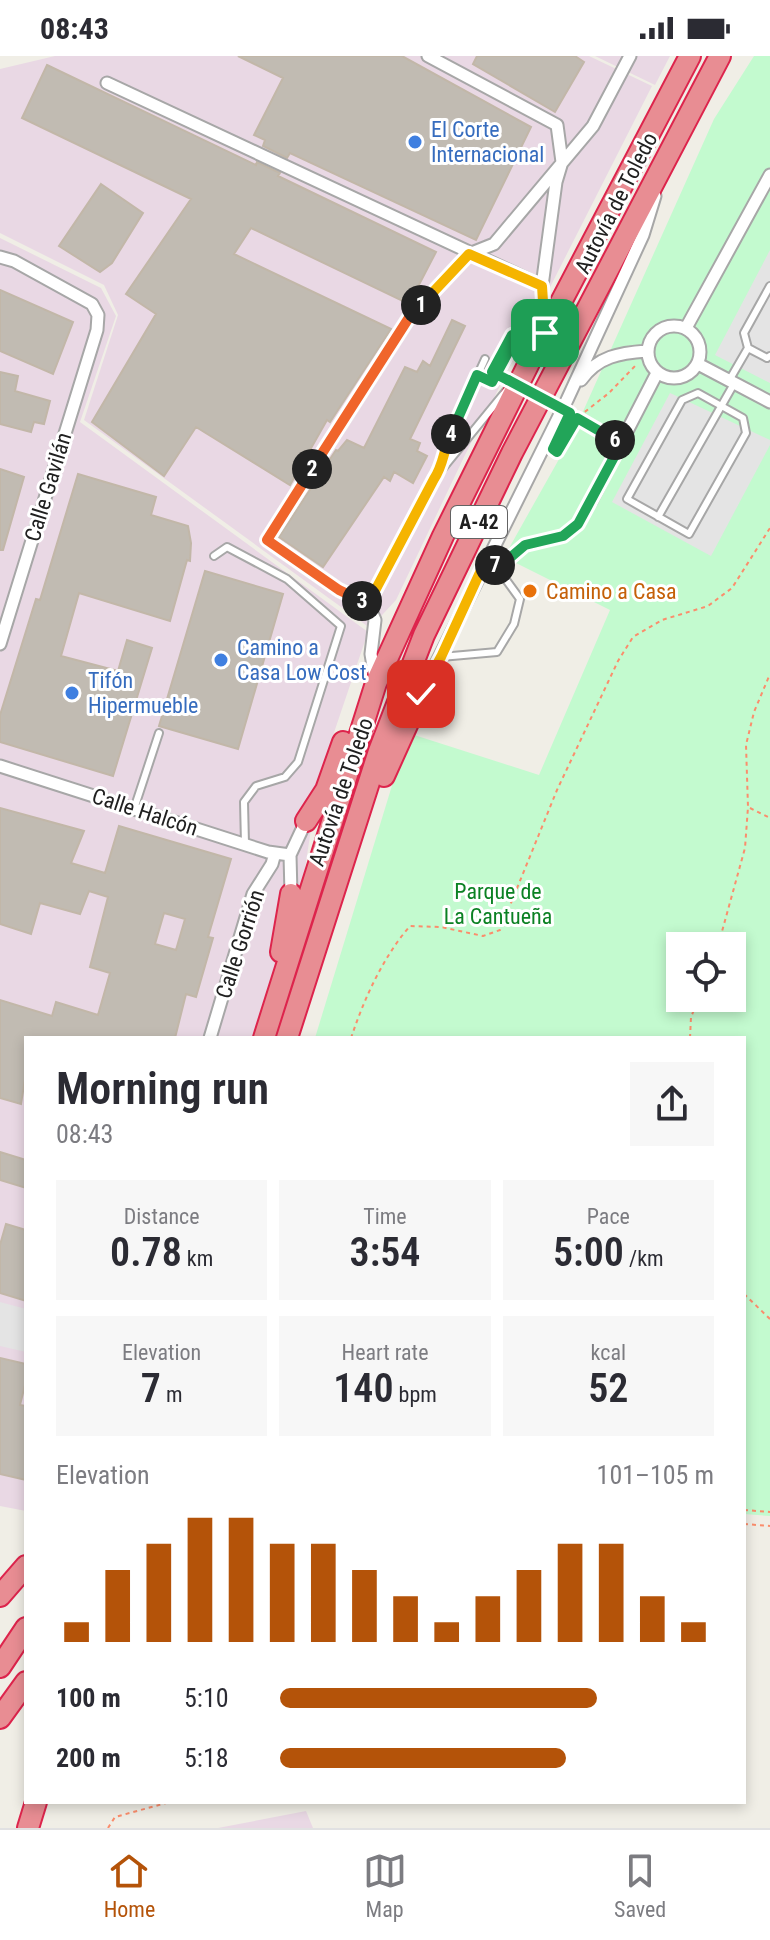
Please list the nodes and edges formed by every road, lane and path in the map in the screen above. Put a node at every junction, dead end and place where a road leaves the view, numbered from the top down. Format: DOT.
graph roads {
  1 [pos="428,56"];
  2 [pos="630,56"];
  3 [pos="690,56"];
  4 [pos="720,56"];
  5 [pos="735,56"];
  6 [pos="107,83"];
  7 [pos="680,133"];
  8 [pos="562,162"];
  9 [pos="666,162"];
  10 [pos="770,175"];
  11 [pos="469,254"];
  12 [pos="0,257"];
  13 [pos="542,286"];
  14 [pos="770,286"];
  15 [pos="686,328"];
  16 [pos="545,333"];
  17 [pos="748,348"];
  18 [pos="648,355"];
  19 [pos="770,356"];
  20 [pos="485,359"];
  21 [pos="529,363"];
  22 [pos="698,364"];
  23 [pos="657,373"];
  24 [pos="477,375"];
  25 [pos="733,380"];
  26 [pos="567,400"];
  27 [pos="770,402"];
  28 [pos="721,406"];
  29 [pos="577,418"];
  30 [pos="621,444"];
  31 [pos="444,464"];
  32 [pos="591,501"];
  33 [pos="658,517"];
  34 [pos="770,528"];
  35 [pos="488,555"];
  36 [pos="214,556"];
  37 [pos="498,568"];
  38 [pos="368,604"];
  39 [pos="3,621"];
  40 [pos="0,644"];
  41 [pos="441,657"];
  42 [pos="770,674"];
  43 [pos="373,691"];
  44 [pos="421,694"];
  45 [pos="159,733"];
  46 [pos="0,766"];
  47 [pos="748,807"];
  48 [pos="134,809"];
  49 [pos="770,818"];
  50 [pos="306,821"];
  51 [pos="245,844"];
  52 [pos="275,853"];
  53 [pos="290,855"];
  54 [pos="291,894"];
  55 [pos="329,900"];
  56 [pos="722,932"];
  57 [pos="274,1004"];
  58 [pos="693,1012"];
  59 [pos="211,1036"];
  60 [pos="265,1036"];
  61 [pos="288,1036"];
  62 [pos="352,1036"];
  63 [pos="690,1036"];
  64 [pos="746,1296"];
  65 [pos="770,1319"];
  66 [pos="746,1510"];
  67 [pos="770,1512"];
  68 [pos="746,1524"];
  69 [pos="770,1526"];
  70 [pos="24,1568"];
  71 [pos="0,1596"];
  72 [pos="24,1631"];
  73 [pos="0,1667"];
  74 [pos="24,1685"];
  75 [pos="0,1718"];
  76 [pos="35,1804"];
  77 [pos="163,1804"];
  78 [pos="28,1828"];
  79 [pos="108,1828"];
  1 -- 8 [label="street"];
  2 -- 8 [label="street"];
  3 -- 16 [label="highway, Autovía de Toledo / A-42"];
  4 -- 7 [label="highway, Autovía de Toledo / A-42"];
  5 -- 7 [label="highway"];
  6 -- 11 [label="street"];
  7 -- 9 [label="highway, Autovía de Toledo / A-42"];
  8 -- 11 [label="street"];
  8 -- 13 [label="street"];
  9 -- 26 [label="street"];
  9 -- 55 [label="highway, Autovía de Toledo / A-42"];
  10 -- 15 [label="street"];
  11 -- 13 [label="street"];
  11 -- 38 [label="street"];
  12 -- 39 [label="street, Calle Gavilán"];
  13 -- 16 [label="street"];
  14 -- 17 [label="lane"];
  15 -- 18 [label="street"];
  15 -- 22 [label="street"];
  16 -- 21 [label="highway, Autovía de Toledo / A-42"];
  17 -- 19 [label="lane"];
  17 -- 25 [label="lane"];
  18 -- 23 [label="street"];
  18 -- 26 [label="street"];
  18 -- 29 [label="path"];
  20 -- 24 [label="lane"];
  21 -- 31 [label="lane"];
  21 -- 43 [label="highway, Autovía de Toledo / A-42"];
  22 -- 23 [label="street"];
  22 -- 25 [label="street"];
  23 -- 30 [label="street"];
  24 -- 29 [label="path, bridge"];
  24 -- 31 [label="lane"];
  25 -- 27 [label="street"];
  25 -- 28 [label="lane"];
  26 -- 35 [label="street"];
  28 -- 33 [label="lane"];
  28 -- 33 [label="lane"];
  28 -- 33 [label="lane"];
  29 -- 30 [label="path"];
  30 -- 32 [label="street"];
  31 -- 38 [label="lane"];
  32 -- 37 [label="path"];
  34 -- 62 [label="path"];
  35 -- 37 [label="lane"];
  35 -- 41 [label="street"];
  36 -- 51 [label="lane"];
  37 -- 41 [label="lane"];
  38 -- 43 [label="street"];
  39 -- 40 [label="street, Calle Gavilán"];
  41 -- 44 [label="street"];
  42 -- 47 [label="path"];
  43 -- 50 [label="highway"];
  43 -- 57 [label="highway, Autovía de Toledo / A-42"];
  44 -- 55 [label="highway"];
  45 -- 48 [label="lane"];
  46 -- 48 [label="street, Calle Halcón"];
  47 -- 49 [label="path"];
  47 -- 56 [label="path"];
  48 -- 51 [label="street, Calle Halcón"];
  50 -- 53 [label="street"];
  51 -- 52 [label="street, Calle Halcón"];
  52 -- 53 [label="street, Calle Halcón"];
  52 -- 59 [label="street, Calle Gorrión"];
  53 -- 54 [label="street"];
  54 -- 57 [label="highway"];
  55 -- 61 [label="highway, Autovía de Toledo / A-42"];
  57 -- 60 [label="highway, Autovía de Toledo / A-42"];
  58 -- 63 [label="path"];
  64 -- 65 [label="path"];
  66 -- 67 [label="path"];
  68 -- 69 [label="path"];
  70 -- 71 [label="highway"];
  72 -- 73 [label="highway"];
  74 -- 75 [label="highway"];
  76 -- 78 [label="highway"];
  77 -- 79 [label="path"];
}
